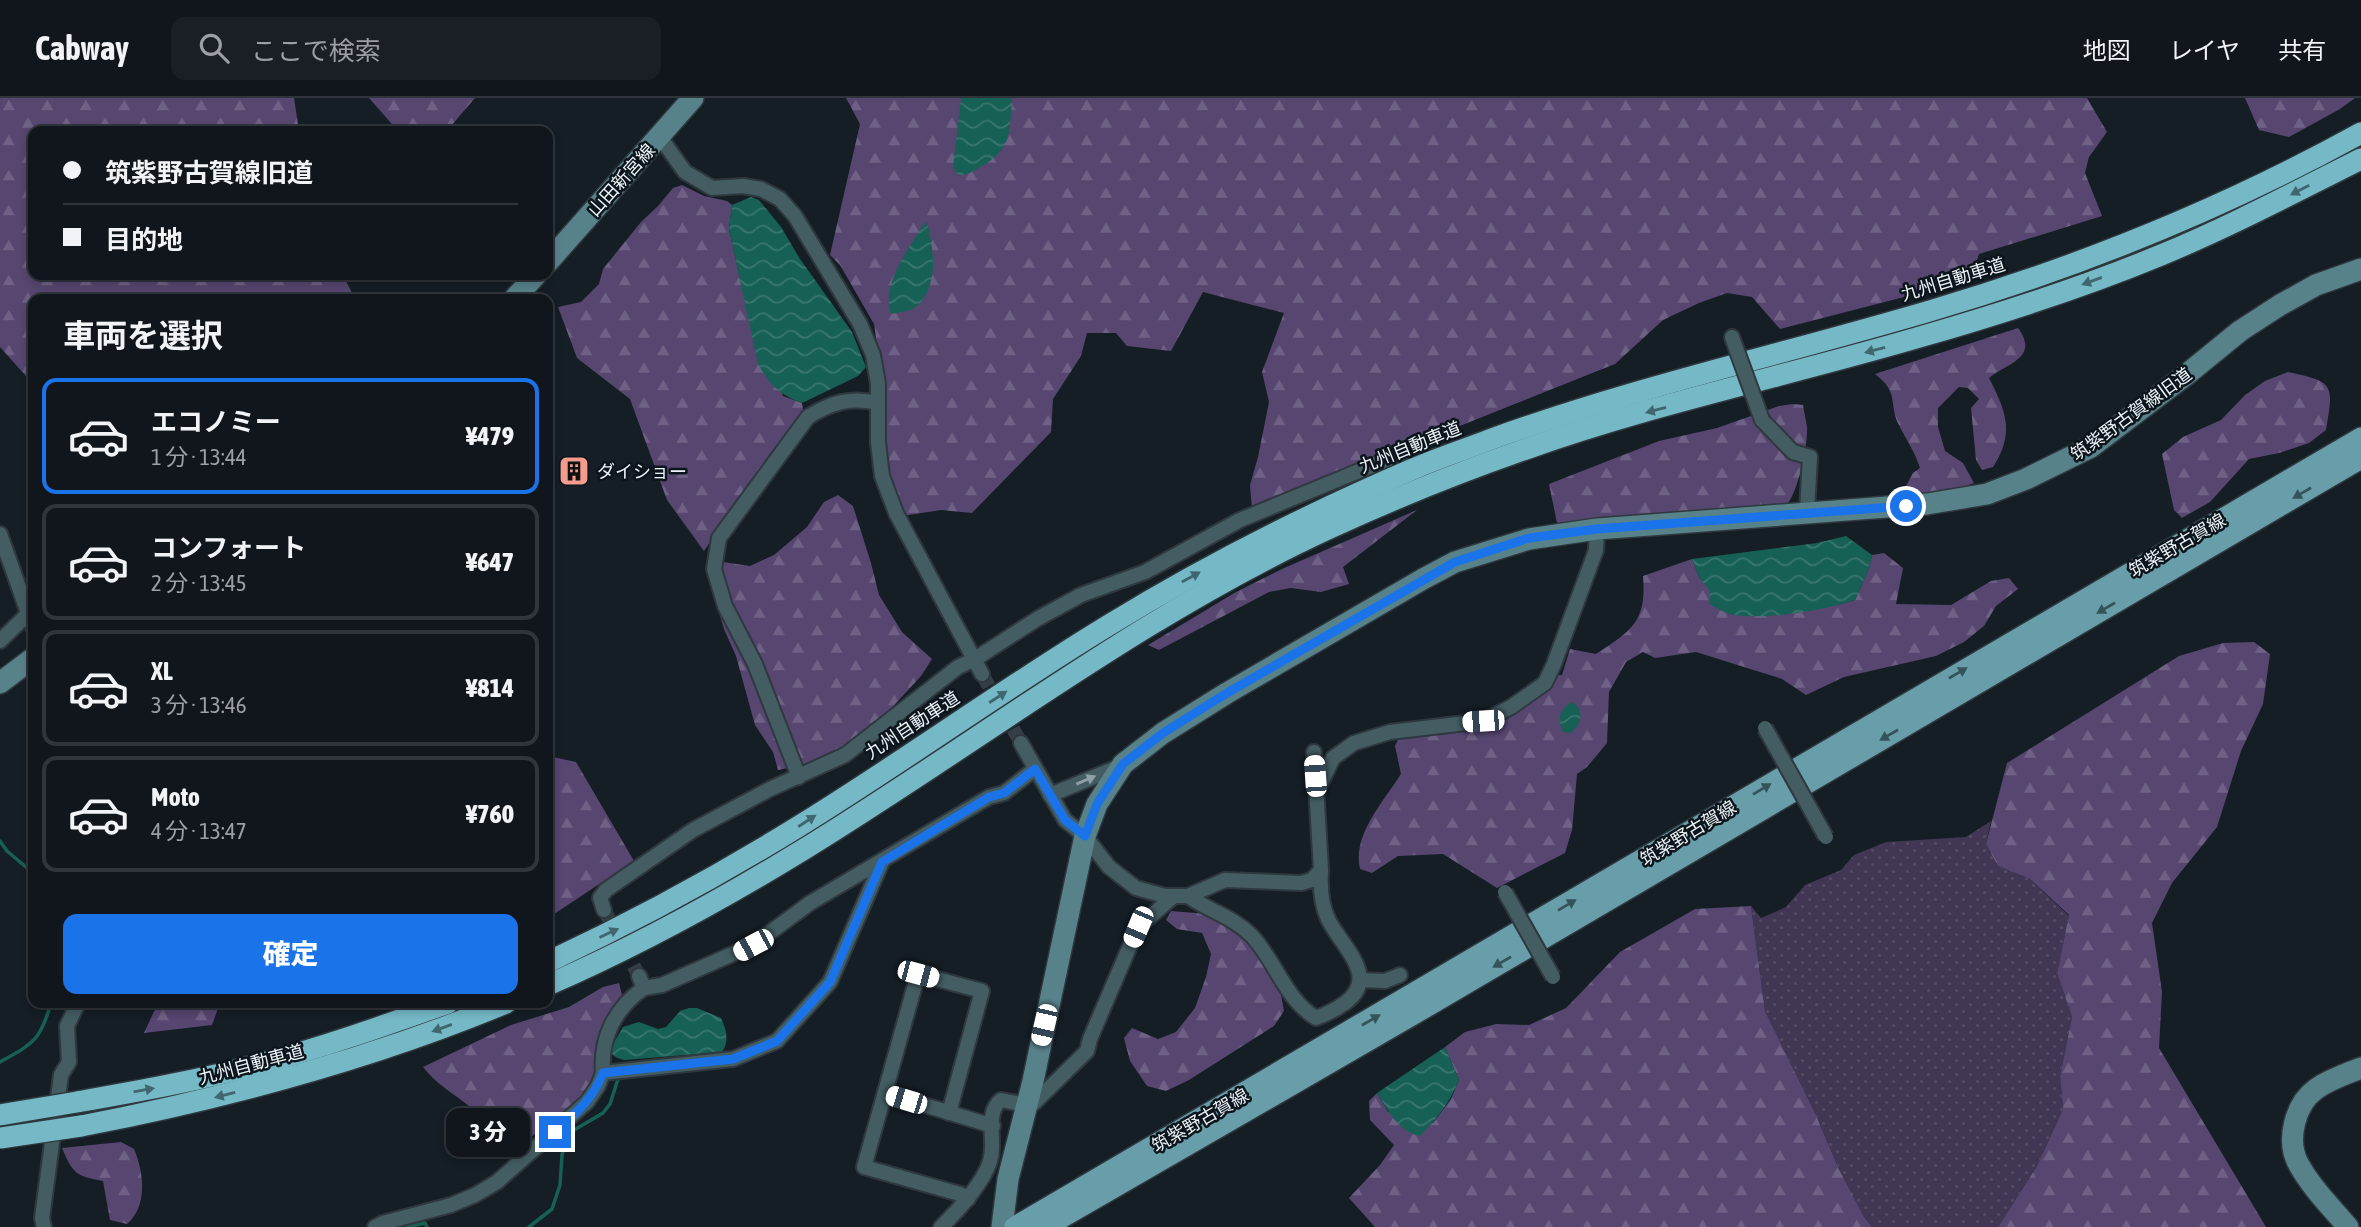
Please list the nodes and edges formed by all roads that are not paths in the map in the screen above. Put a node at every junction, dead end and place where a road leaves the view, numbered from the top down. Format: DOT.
graph roads {
  1 [pos="693,98"];
  2 [pos="2361,133"];
  3 [pos="660,137"];
  4 [pos="2361,159"];
  5 [pos="553,256"];
  6 [pos="2361,269"];
  7 [pos="532,280"];
  8 [pos="519,294"];
  9 [pos="1732,337"];
  10 [pos="878,403"];
  11 [pos="2361,438"];
  12 [pos="1405,452"];
  13 [pos="2361,458"];
  14 [pos="1807,512"];
  15 [pos="1597,529"];
  16 [pos="0,534"];
  17 [pos="28,606"];
  18 [pos="28,619"];
  19 [pos="0,641"];
  20 [pos="975,659"];
  21 [pos="28,662"];
  22 [pos="982,674"];
  23 [pos="0,683"];
  24 [pos="1765,728"];
  25 [pos="1021,743"];
  26 [pos="1314,752"];
  27 [pos="1123,764"];
  28 [pos="1035,769"];
  29 [pos="799,778"];
  30 [pos="1316,792"];
  31 [pos="1050,795"];
  32 [pos="1085,836"];
  33 [pos="1826,837"];
  34 [pos="882,862"];
  35 [pos="1321,870"];
  36 [pos="1505,892"];
  37 [pos="1181,896"];
  38 [pos="604,910"];
  39 [pos="553,960"];
  40 [pos="1400,975"];
  41 [pos="1553,977"];
  42 [pos="1360,979"];
  43 [pos="553,983"];
  44 [pos="76,1008"];
  45 [pos="434,1008"];
  46 [pos="494,1008"];
  47 [pos="2361,1068"];
  48 [pos="603,1073"];
  49 [pos="885,1093"];
  50 [pos="1027,1105"];
  51 [pos="949,1113"];
  52 [pos="0,1115"];
  53 [pos="993,1126"];
  54 [pos="0,1138"];
  55 [pos="968,1199"];
  56 [pos="44,1227"];
  57 [pos="375,1227"];
  58 [pos="941,1227"];
  59 [pos="1002,1227"];
  60 [pos="1015,1227"];
  61 [pos="1045,1227"];
  62 [pos="2348,1227"];
  1 -- 3 [label="street, 山田新宮線"];
  39 -- 2 [label="highway, 九州自動車道, one-way"];
  3 -- 5 [label="street, 山田新宮線"];
  3 -- 10 [label="street"];
  4 -- 43 [label="highway, one-way"];
  6 -- 14 [label="street, 筑紫野古賀線旧道"];
  7 -- 8 [label="street"];
  9 -- 14 [label="street, bridge"];
  10 -- 20 [label="street"];
  10 -- 29 [label="street"];
  60 -- 11 [label="main road, 筑紫野古賀線, one-way"];
  12 -- 20 [label="street"];
  13 -- 61 [label="main road, 筑紫野古賀線, one-way"];
  14 -- 15 [label="street, 筑紫野古賀線旧道"];
  15 -- 27 [label="street, 筑紫野古賀線旧道"];
  15 -- 30 [label="street"];
  16 -- 17 [label="street"];
  18 -- 19 [label="street"];
  20 -- 22 [label="street"];
  20 -- 29 [label="street"];
  21 -- 23 [label="street"];
  24 -- 33 [label="street, bridge"];
  25 -- 28 [label="street"];
  26 -- 30 [label="street"];
  31 -- 27 [label="street, one-way"];
  27 -- 32 [label="street, 筑紫野古賀線旧道"];
  28 -- 31 [label="street"];
  28 -- 34 [label="street"];
  29 -- 38 [label="street"];
  30 -- 35 [label="street"];
  31 -- 32 [label="street"];
  32 -- 37 [label="street"];
  32 -- 50 [label="street, 筑紫野古賀線旧道"];
  34 -- 48 [label="street"];
  34 -- 48 [label="street"];
  35 -- 37 [label="street"];
  35 -- 42 [label="street"];
  36 -- 41 [label="street, bridge"];
  37 -- 42 [label="street"];
  37 -- 50 [label="street"];
  40 -- 42 [label="street"];
  44 -- 56 [label="street"];
  52 -- 45 [label="highway, 九州自動車道, one-way, bridge"];
  46 -- 54 [label="highway, 九州自動車道, one-way, bridge"];
  47 -- 62 [label="street"];
  48 -- 57 [label="street"];
  49 -- 51 [label="street"];
  49 -- 51 [label="street"];
  49 -- 55 [label="street"];
  50 -- 53 [label="street"];
  50 -- 59 [label="street, 筑紫野古賀線旧道"];
  51 -- 53 [label="street"];
  53 -- 55 [label="street"];
  55 -- 58 [label="street"];
}
